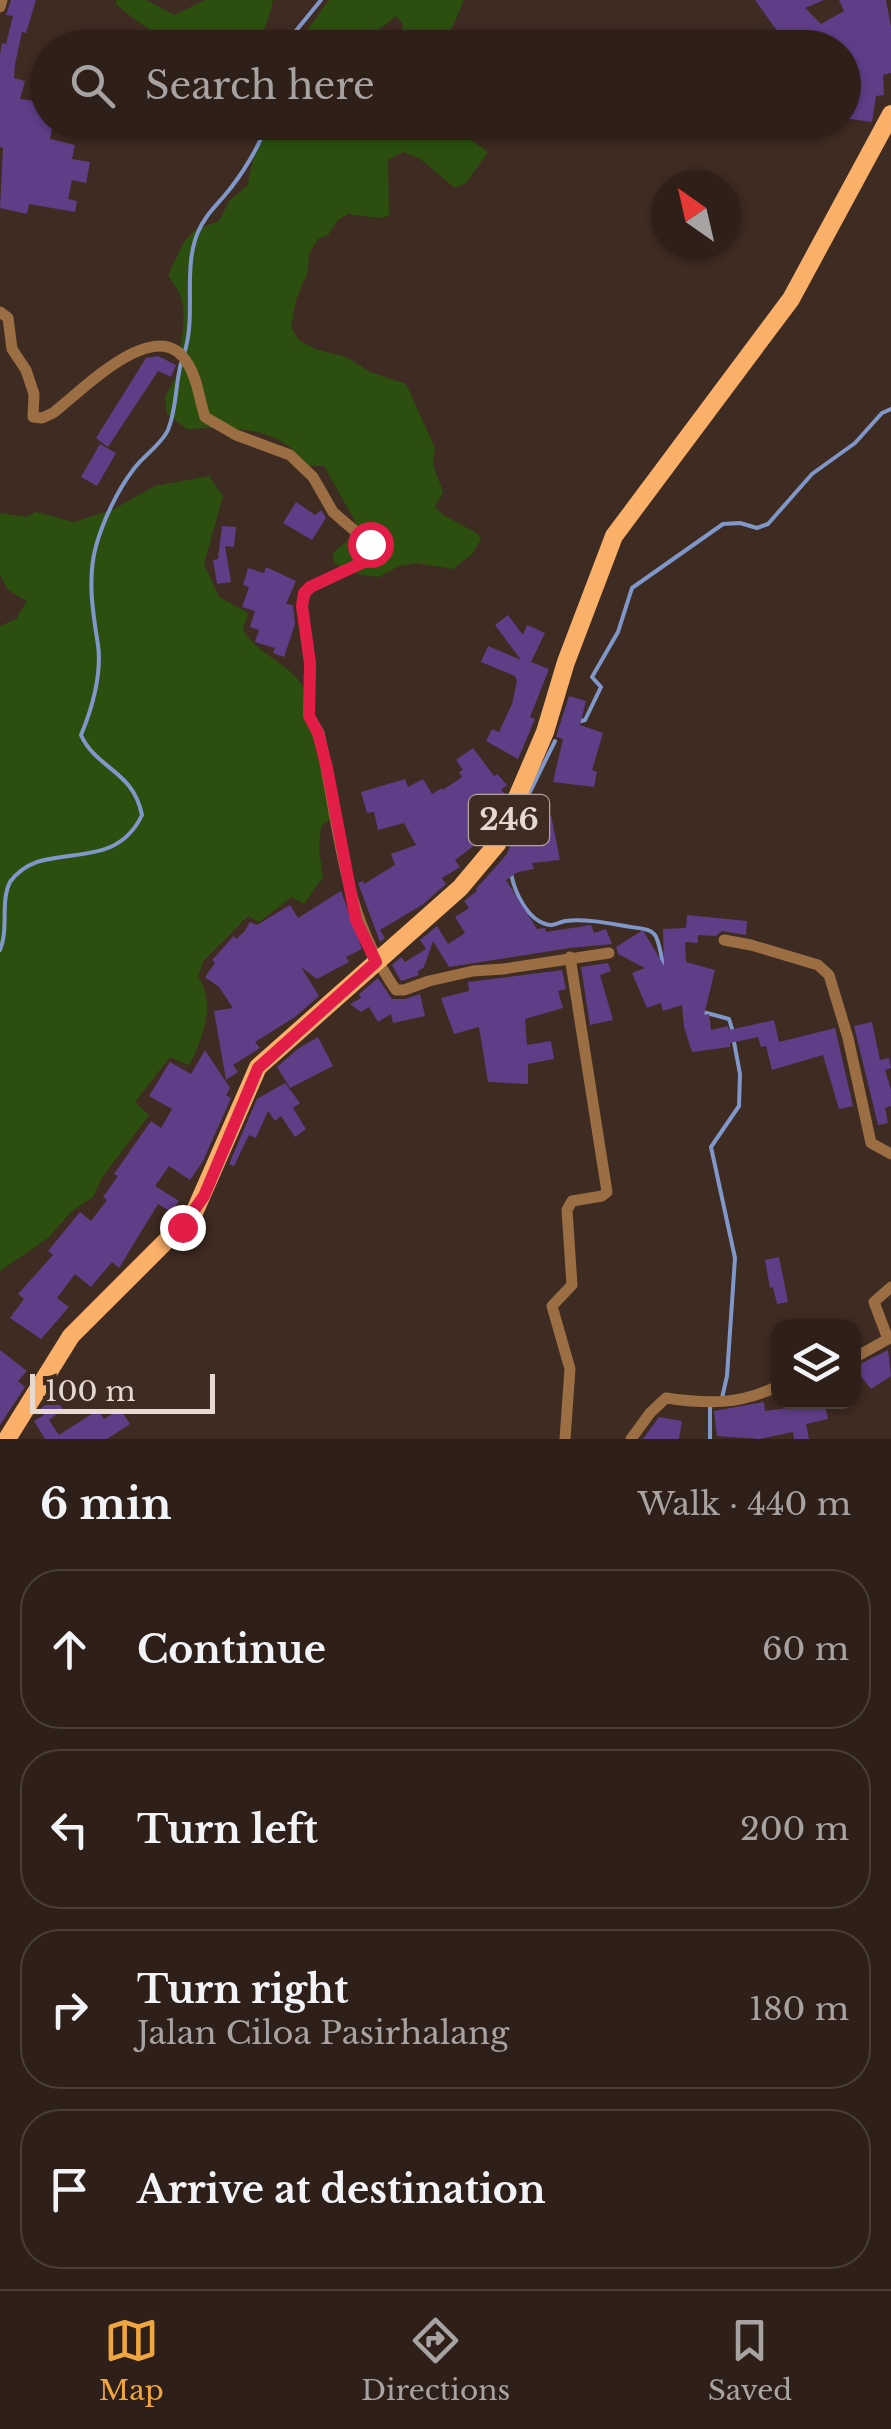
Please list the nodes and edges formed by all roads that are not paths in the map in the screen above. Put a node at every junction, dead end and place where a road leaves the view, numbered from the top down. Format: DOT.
graph roads {
  1 [pos="891,114"];
  2 [pos="0,312"];
  3 [pos="724,940"];
  4 [pos="609,953"];
  5 [pos="570,956"];
  6 [pos="376,962"];
  7 [pos="891,1154"];
  8 [pos="891,1287"];
  9 [pos="861,1354"];
  10 [pos="771,1390"];
  11 [pos="7,1439"];
  12 [pos="566,1439"];
  13 [pos="631,1439"];
  1 -- 6 [label="main road, 246"];
  2 -- 6 [label="street"];
  3 -- 7 [label="street"];
  4 -- 5 [label="street"];
  5 -- 6 [label="street"];
  5 -- 12 [label="street"];
  6 -- 11 [label="main road, 246"];
  8 -- 9 [label="street"];
  10 -- 13 [label="street"];
}
